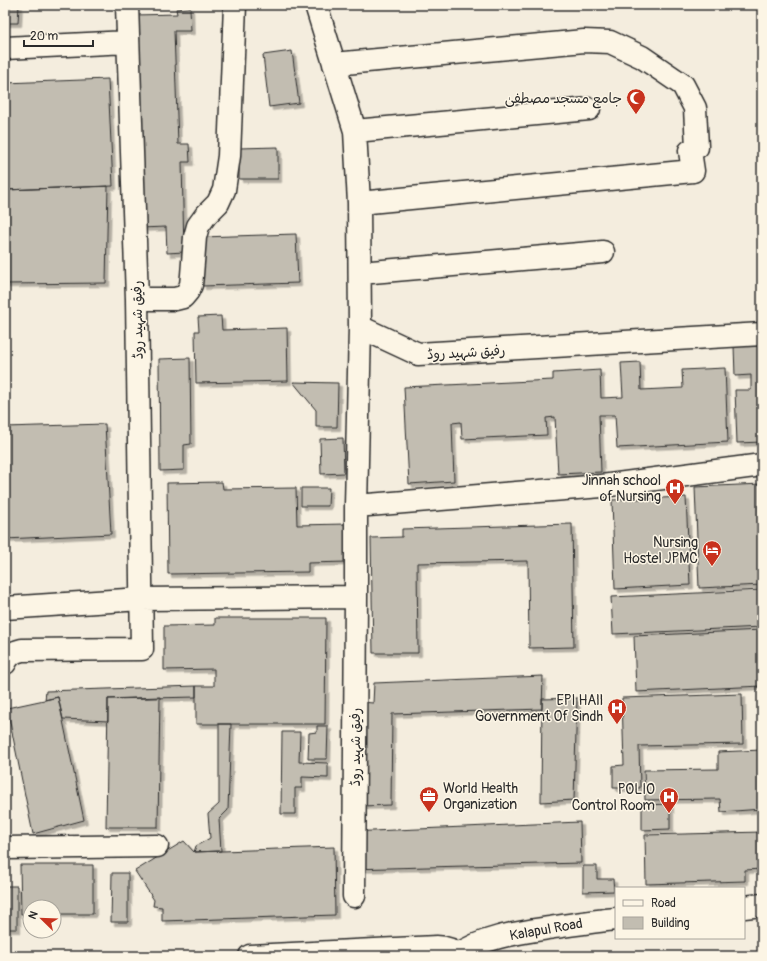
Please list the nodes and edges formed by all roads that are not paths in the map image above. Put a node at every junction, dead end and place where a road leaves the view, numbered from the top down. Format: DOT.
graph roads {
  1 [pos="127,5"];
  2 [pos="235,5"];
  3 [pos="316,5"];
  4 [pos="128,42"];
  5 [pos="5,48"];
  6 [pos="334,64"];
  7 [pos="589,109"];
  8 [pos="355,131"];
  9 [pos="359,203"];
  10 [pos="603,252"];
  11 [pos="360,273"];
  12 [pos="137,299"];
  13 [pos="360,327"];
  14 [pos="762,334"];
  15 [pos="762,465"];
  16 [pos="356,506"];
  17 [pos="356,597"];
  18 [pos="141,599"];
  19 [pos="5,608"];
  20 [pos="5,663"];
  21 [pos="156,846"];
  22 [pos="5,848"];
  23 [pos="354,896"];
  24 [pos="762,905"];
  25 [pos="745,907"];
  26 [pos="615,919"];
  27 [pos="458,955"];
  28 [pos="250,956"];
  1 -- 4 [label="street, رفیق شہید روڈ"];
  2 -- 12 [label="street"];
  3 -- 6 [label="street"];
  4 -- 5 [label="street"];
  4 -- 12 [label="street, رفیق شہید روڈ"];
  6 -- 8 [label="street"];
  6 -- 9 [label="street"];
  7 -- 8 [label="street"];
  8 -- 9 [label="street"];
  9 -- 11 [label="street"];
  10 -- 11 [label="street"];
  11 -- 13 [label="street"];
  12 -- 18 [label="street, رفیق شہید روڈ"];
  13 -- 14 [label="street, رفیق شہید روڈ"];
  13 -- 16 [label="street, رفیق شہید روڈ"];
  15 -- 16 [label="street"];
  16 -- 17 [label="street, رفیق شہید روڈ"];
  17 -- 18 [label="street"];
  17 -- 23 [label="street, رفیق شہید روڈ"];
  18 -- 19 [label="street"];
  18 -- 20 [label="street, رفیق شہید روڈ"];
  21 -- 22 [label="street"];
  24 -- 25 [label="street"];
  26 -- 27 [label="street, Kalapul Road"];
  27 -- 28 [label="street"];
}
